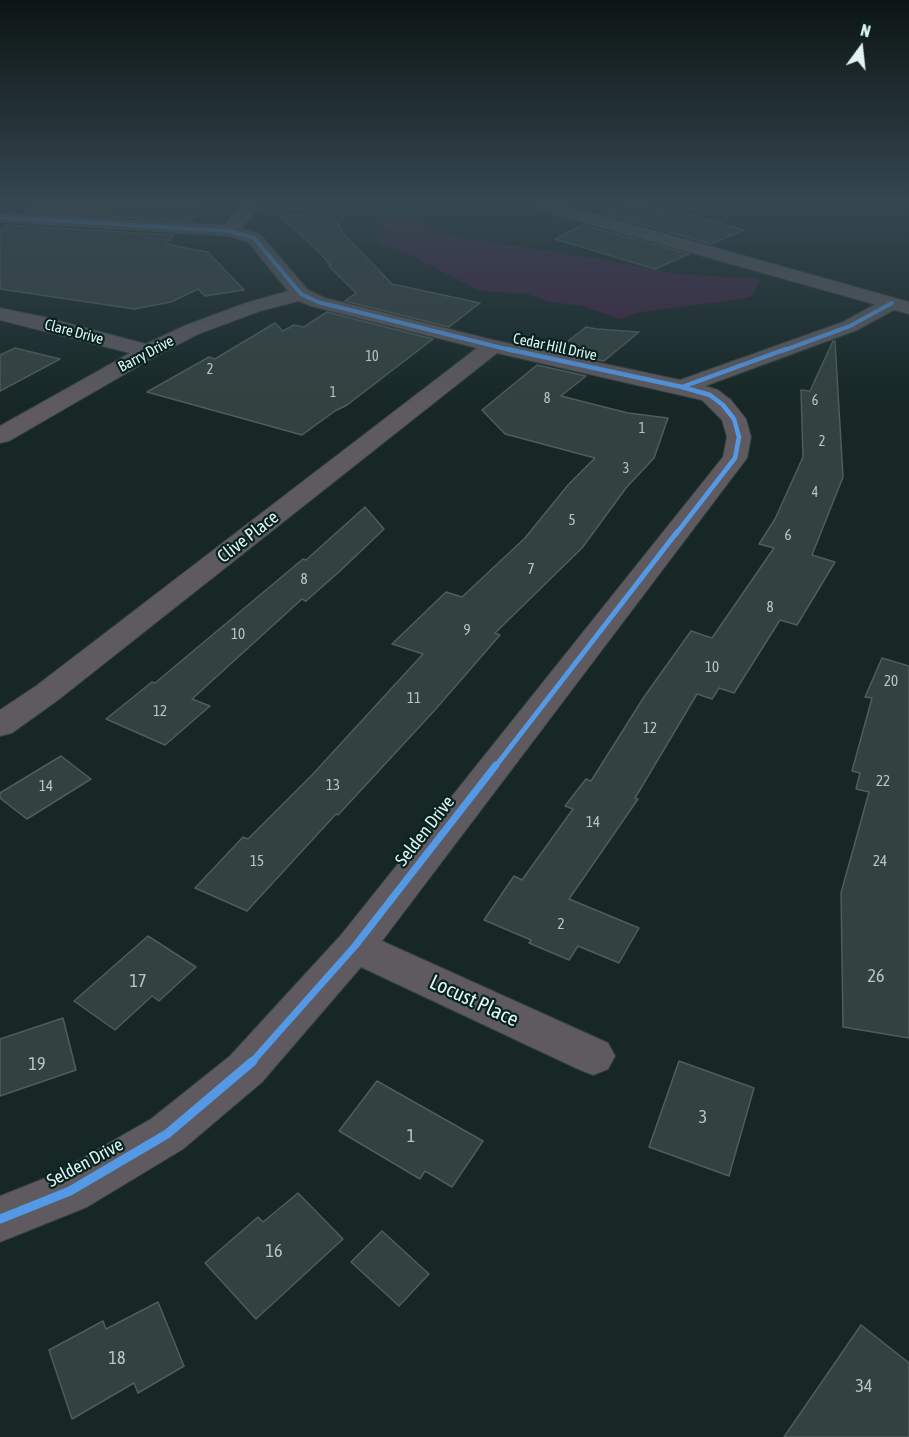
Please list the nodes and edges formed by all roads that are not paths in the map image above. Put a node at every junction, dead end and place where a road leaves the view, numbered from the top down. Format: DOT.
graph roads {
  1 [pos="283,272"];
  2 [pos="778,272"];
  3 [pos="301,294"];
  4 [pos="900,306"];
  5 [pos="0,315"];
  6 [pos="494,346"];
  7 [pos="148,351"];
  8 [pos="682,387"];
  9 [pos="0,436"];
  10 [pos="0,725"];
  11 [pos="355,946"];
  12 [pos="593,1056"];
  13 [pos="0,1219"];
  1 -- 3 [label="street, Cedar Hill Drive"];
  2 -- 4 [label="main road"];
  3 -- 6 [label="street, Cedar Hill Drive"];
  3 -- 7 [label="street, Barry Drive"];
  4 -- 8 [label="street"];
  5 -- 7 [label="street, Clare Drive"];
  6 -- 8 [label="street, Cedar Hill Drive"];
  6 -- 10 [label="street, Clive Place"];
  7 -- 9 [label="street, Barry Drive"];
  8 -- 11 [label="street, Selden Drive"];
  11 -- 12 [label="street, Locust Place"];
  11 -- 13 [label="street, Selden Drive"];
}
